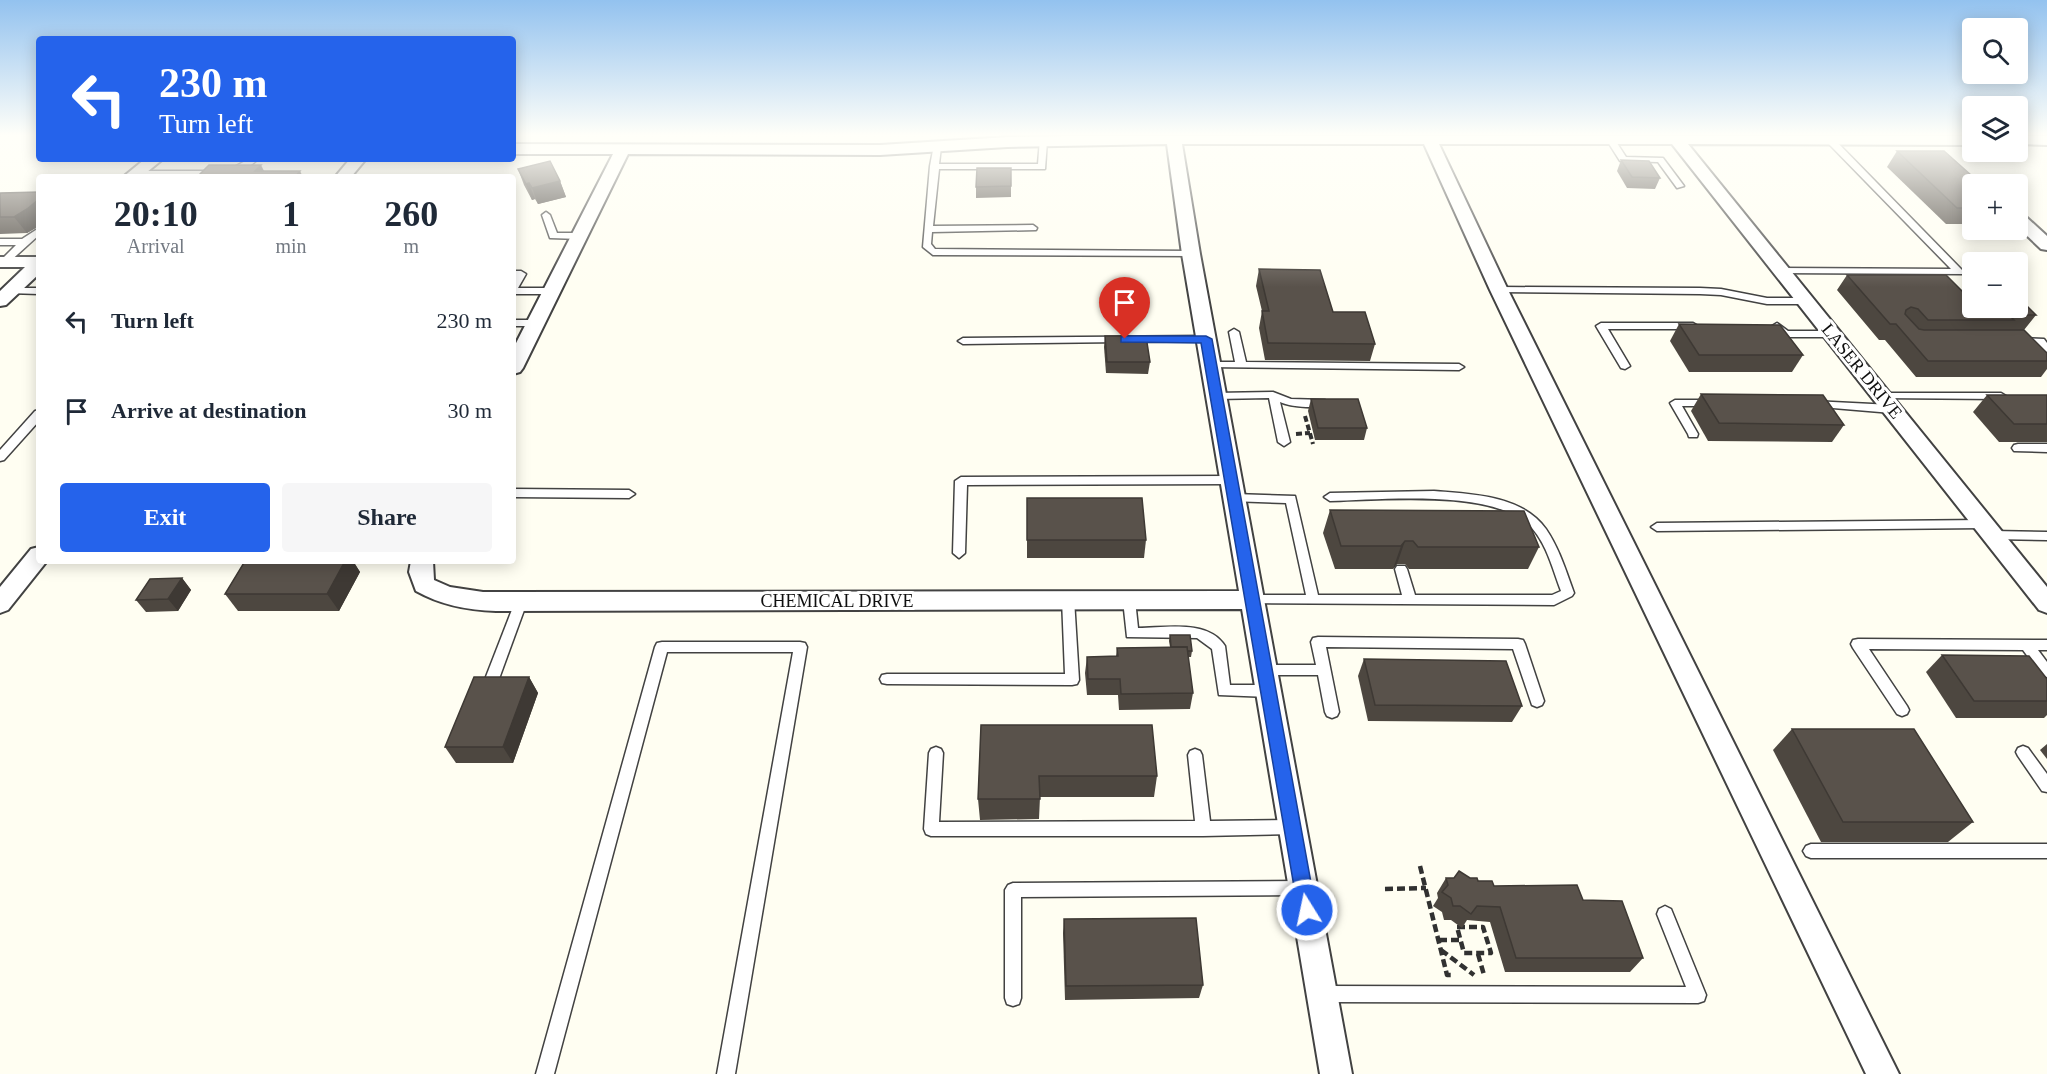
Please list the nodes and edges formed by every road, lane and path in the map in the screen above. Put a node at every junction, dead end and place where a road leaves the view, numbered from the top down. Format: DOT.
graph roads {
  1 [pos="605,186"];
  2 [pos="932,186"];
  3 [pos="1181,186"];
  4 [pos="1451,186"];
  5 [pos="1714,186"];
  6 [pos="1875,186"];
  7 [pos="546,215"];
  8 [pos="1033,228"];
  9 [pos="2028,228"];
  10 [pos="928,229"];
  11 [pos="36,233"];
  12 [pos="580,236"];
  13 [pos="0,242"];
  14 [pos="24,242"];
  15 [pos="2047,245"];
  16 [pos="1191,254"];
  17 [pos="2,262"];
  18 [pos="36,263"];
  19 [pos="36,266"];
  20 [pos="1781,271"];
  21 [pos="516,274"];
  22 [pos="516,283"];
  23 [pos="516,289"];
  24 [pos="1499,290"];
  25 [pos="36,291"];
  26 [pos="552,291"];
  27 [pos="6,296"];
  28 [pos="1805,301"];
  29 [pos="516,323"];
  30 [pos="536,323"];
  31 [pos="1702,326"];
  32 [pos="1768,326"];
  33 [pos="1234,332"];
  34 [pos="1832,334"];
  35 [pos="1206,339"];
  36 [pos="963,341"];
  37 [pos="2005,341"];
  38 [pos="2047,349"];
  39 [pos="517,352"];
  40 [pos="1211,365"];
  41 [pos="1241,365"];
  42 [pos="1625,366"];
  43 [pos="1459,367"];
  44 [pos="1273,395"];
  45 [pos="1216,396"];
  46 [pos="2014,396"];
  47 [pos="1887,402"];
  48 [pos="1302,403"];
  49 [pos="1335,403"];
  50 [pos="1722,403"];
  51 [pos="1804,404"];
  52 [pos="36,417"];
  53 [pos="1693,434"];
  54 [pos="1284,442"];
  55 [pos="1313,444"];
  56 [pos="2018,448"];
  57 [pos="2047,448"];
  58 [pos="0,456"];
  59 [pos="1233,489"];
  60 [pos="516,493"];
  61 [pos="629,494"];
  62 [pos="1330,497"];
  63 [pos="1657,526"];
  64 [pos="1988,530"];
  65 [pos="2047,536"];
  66 [pos="959,553"];
  67 [pos="36,559"];
  68 [pos="422,564"];
  69 [pos="1401,569"];
  70 [pos="1068,599"];
  71 [pos="1129,600"];
  72 [pos="1253,600"];
  73 [pos="1313,600"];
  74 [pos="1410,600"];
  75 [pos="521,602"];
  76 [pos="0,604"];
  77 [pos="2047,604"];
  78 [pos="2027,645"];
  79 [pos="2047,645"];
  80 [pos="1324,670"];
  81 [pos="2047,672"];
  82 [pos="887,679"];
  83 [pos="1267,680"];
  84 [pos="489,687"];
  85 [pos="1538,701"];
  86 [pos="1902,711"];
  87 [pos="1332,712"];
  88 [pos="2024,752"];
  89 [pos="936,753"];
  90 [pos="1195,755"];
  91 [pos="2047,786"];
  92 [pos="1293,827"];
  93 [pos="1203,830"];
  94 [pos="1812,851"];
  95 [pos="2047,851"];
  96 [pos="1420,866"];
  97 [pos="1304,888"];
  98 [pos="1426,888"];
  99 [pos="1385,889"];
  100 [pos="1665,914"];
  101 [pos="1460,939"];
  102 [pos="1439,940"];
  103 [pos="1441,950"];
  104 [pos="1478,954"];
  105 [pos="1456,975"];
  106 [pos="1465,975"];
  107 [pos="1474,975"];
  108 [pos="1484,975"];
  109 [pos="1495,975"];
  110 [pos="1322,994"];
  111 [pos="1013,998"];
  112 [pos="545,1074"];
  113 [pos="726,1074"];
  114 [pos="1336,1074"];
  115 [pos="1883,1074"];
  1 -- 12 [label="street"];
  2 -- 10 [label="lane"];
  3 -- 16 [label="street"];
  4 -- 24 [label="street"];
  5 -- 20 [label="street, LASER DRIVE"];
  6 -- 20 [label="lane"];
  7 -- 12 [label="lane"];
  8 -- 10 [label="lane"];
  9 -- 15 [label="street"];
  10 -- 16 [label="lane"];
  11 -- 14 [label="lane"];
  12 -- 26 [label="street"];
  13 -- 14 [label="lane"];
  14 -- 17 [label="lane"];
  16 -- 35 [label="street"];
  17 -- 18 [label="street"];
  19 -- 27 [label="street"];
  20 -- 28 [label="street, LASER DRIVE"];
  21 -- 22 [label="lane"];
  23 -- 26 [label="lane"];
  24 -- 28 [label="lane"];
  24 -- 115 [label="street"];
  25 -- 27 [label="lane"];
  26 -- 30 [label="street"];
  28 -- 34 [label="street, LASER DRIVE"];
  29 -- 30 [label="lane"];
  30 -- 39 [label="street"];
  31 -- 42 [label="lane"];
  32 -- 34 [label="lane"];
  33 -- 41 [label="lane"];
  34 -- 47 [label="street, LASER DRIVE"];
  35 -- 36 [label="lane"];
  35 -- 40 [label="street"];
  37 -- 38 [label="lane"];
  40 -- 41 [label="lane"];
  40 -- 45 [label="street"];
  41 -- 43 [label="lane"];
  44 -- 45 [label="lane"];
  44 -- 48 [label="lane"];
  44 -- 54 [label="lane"];
  45 -- 59 [label="street"];
  46 -- 47 [label="lane"];
  47 -- 51 [label="lane"];
  47 -- 64 [label="street, LASER DRIVE"];
  48 -- 49 [label="lane"];
  48 -- 55 [label="path"];
  50 -- 53 [label="lane"];
  52 -- 58 [label="lane"];
  56 -- 57 [label="lane"];
  59 -- 66 [label="lane"];
  59 -- 72 [label="street"];
  59 -- 73 [label="lane"];
  60 -- 61 [label="lane"];
  62 -- 74 [label="lane"];
  63 -- 64 [label="lane"];
  64 -- 65 [label="lane"];
  64 -- 77 [label="street, LASER DRIVE"];
  67 -- 76 [label="street"];
  68 -- 75 [label="street, CHEMICAL DRIVE"];
  69 -- 74 [label="lane"];
  70 -- 71 [label="street, CHEMICAL DRIVE"];
  70 -- 75 [label="street, CHEMICAL DRIVE"];
  70 -- 82 [label="lane"];
  71 -- 72 [label="street, CHEMICAL DRIVE"];
  71 -- 83 [label="lane"];
  72 -- 73 [label="lane"];
  72 -- 83 [label="street"];
  73 -- 74 [label="lane"];
  75 -- 84 [label="lane"];
  78 -- 79 [label="lane"];
  78 -- 81 [label="lane"];
  78 -- 86 [label="lane"];
  80 -- 83 [label="lane"];
  80 -- 85 [label="lane"];
  80 -- 87 [label="lane"];
  83 -- 92 [label="street"];
  88 -- 91 [label="lane"];
  89 -- 93 [label="lane"];
  90 -- 93 [label="lane"];
  92 -- 93 [label="lane"];
  92 -- 97 [label="street"];
  94 -- 95 [label="lane"];
  96 -- 98 [label="path"];
  97 -- 110 [label="street"];
  97 -- 111 [label="lane"];
  98 -- 99 [label="path"];
  98 -- 102 [label="path"];
  100 -- 110 [label="lane"];
  101 -- 102 [label="path"];
  101 -- 104 [label="path"];
  101 -- 104 [label="path"];
  102 -- 103 [label="path"];
  103 -- 105 [label="path"];
  103 -- 107 [label="path"];
  104 -- 108 [label="path"];
  106 -- 107 [label="path"];
  107 -- 108 [label="path"];
  108 -- 109 [label="path"];
  110 -- 114 [label="street"];
  112 -- 113 [label="lane"];
}
